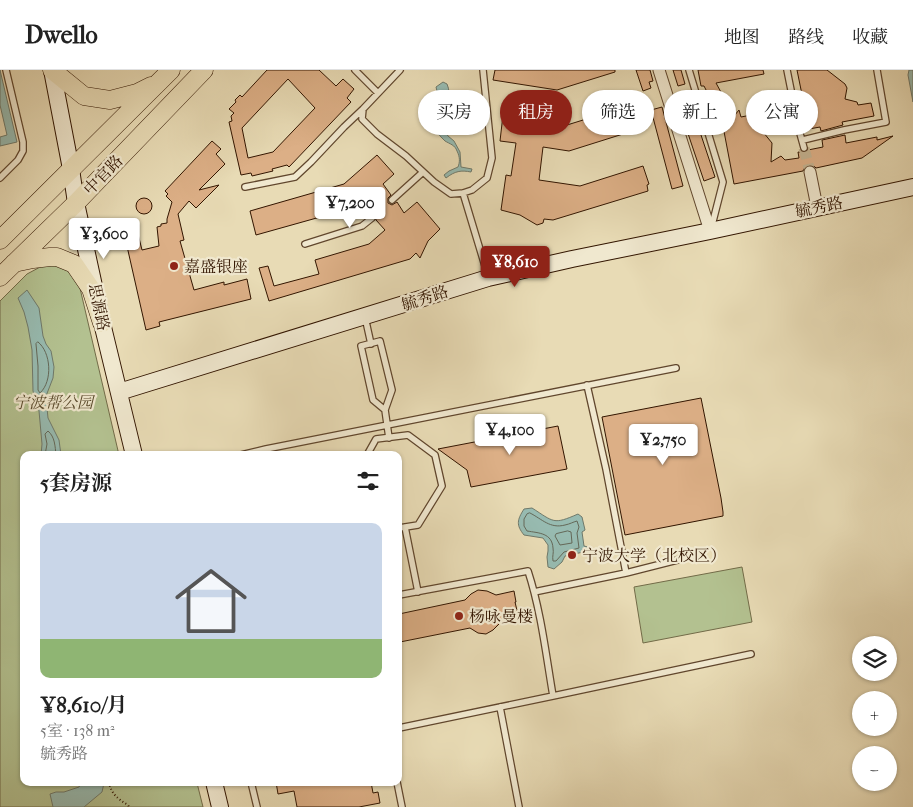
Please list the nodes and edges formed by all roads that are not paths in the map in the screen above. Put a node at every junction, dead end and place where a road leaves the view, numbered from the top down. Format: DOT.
graph roads {
  1 [pos="6,70"];
  2 [pos="52,70"];
  3 [pos="204,70"];
  4 [pos="355,70"];
  5 [pos="400,70"];
  6 [pos="483,70"];
  7 [pos="659,70"];
  8 [pos="689,70"];
  9 [pos="787,70"];
  10 [pos="877,70"];
  11 [pos="165,76"];
  12 [pos="378,93"];
  13 [pos="363,109"];
  14 [pos="803,140"];
  15 [pos="804,148"];
  16 [pos="71,169"];
  17 [pos="423,172"];
  18 [pos="810,172"];
  19 [pos="0,178"];
  20 [pos="913,186"];
  21 [pos="245,187"];
  22 [pos="463,193"];
  23 [pos="392,200"];
  24 [pos="76,203"];
  25 [pos="817,207"];
  26 [pos="372,218"];
  27 [pos="710,231"];
  28 [pos="0,240"];
  29 [pos="306,244"];
  30 [pos="14,263"];
  31 [pos="0,277"];
  32 [pos="488,278"];
  33 [pos="365,317"];
  34 [pos="102,323"];
  35 [pos="371,344"];
  36 [pos="676,368"];
  37 [pos="587,385"];
  38 [pos="118,392"];
  39 [pos="385,410"];
  40 [pos="388,425"];
  41 [pos="389,438"];
  42 [pos="133,451"];
  43 [pos="258,451"];
  44 [pos="369,451"];
  45 [pos="402,528"];
  46 [pos="693,556"];
  47 [pos="626,573"];
  48 [pos="418,592"];
  49 [pos="534,592"];
  50 [pos="402,595"];
  51 [pos="751,654"];
  52 [pos="553,696"];
  53 [pos="500,707"];
  54 [pos="402,727"];
  55 [pos="215,786"];
  56 [pos="252,786"];
  57 [pos="398,786"];
  58 [pos="220,807"];
  59 [pos="257,807"];
  60 [pos="402,807"];
  61 [pos="519,807"];
  1 -- 19 [label="lane"];
  2 -- 11 [label="main road"];
  2 -- 16 [label="street, 思源路"];
  3 -- 24 [label="main road, 中官路"];
  4 -- 12 [label="lane"];
  5 -- 12 [label="lane"];
  6 -- 22 [label="lane"];
  7 -- 27 [label="street"];
  8 -- 27 [label="lane"];
  9 -- 14 [label="lane"];
  10 -- 14 [label="lane"];
  11 -- 16 [label="main road, 中官路"];
  12 -- 13 [label="lane"];
  13 -- 17 [label="lane"];
  13 -- 21 [label="lane"];
  14 -- 15 [label="lane"];
  16 -- 24 [label="street, 思源路"];
  16 -- 28 [label="main road, 中官路"];
  17 -- 22 [label="lane"];
  17 -- 23 [label="lane"];
  18 -- 25 [label="street"];
  20 -- 25 [label="street, 毓秀路"];
  22 -- 32 [label="lane"];
  24 -- 30 [label="main road, 中官路"];
  24 -- 34 [label="street, 思源路"];
  25 -- 27 [label="street, 毓秀路"];
  26 -- 29 [label="lane"];
  27 -- 32 [label="street, 毓秀路"];
  30 -- 31 [label="main road, 中官路"];
  30 -- 34 [label="main road"];
  32 -- 33 [label="street, 毓秀路"];
  33 -- 35 [label="lane"];
  33 -- 38 [label="street, 毓秀路"];
  34 -- 38 [label="street, 思源路"];
  35 -- 39 [label="lane"];
  35 -- 39 [label="lane"];
  36 -- 37 [label="lane"];
  37 -- 40 [label="lane"];
  37 -- 47 [label="lane"];
  38 -- 42 [label="street, 思源路"];
  39 -- 40 [label="lane"];
  40 -- 41 [label="lane"];
  40 -- 43 [label="lane"];
  41 -- 44 [label="lane"];
  41 -- 45 [label="lane"];
  45 -- 48 [label="lane"];
  46 -- 47 [label="lane"];
  47 -- 49 [label="lane"];
  48 -- 49 [label="lane"];
  48 -- 50 [label="lane"];
  49 -- 52 [label="lane"];
  51 -- 52 [label="lane"];
  52 -- 53 [label="lane"];
  53 -- 54 [label="lane"];
  53 -- 61 [label="lane"];
  55 -- 58 [label="street"];
  56 -- 59 [label="lane"];
  57 -- 60 [label="lane"];
}
